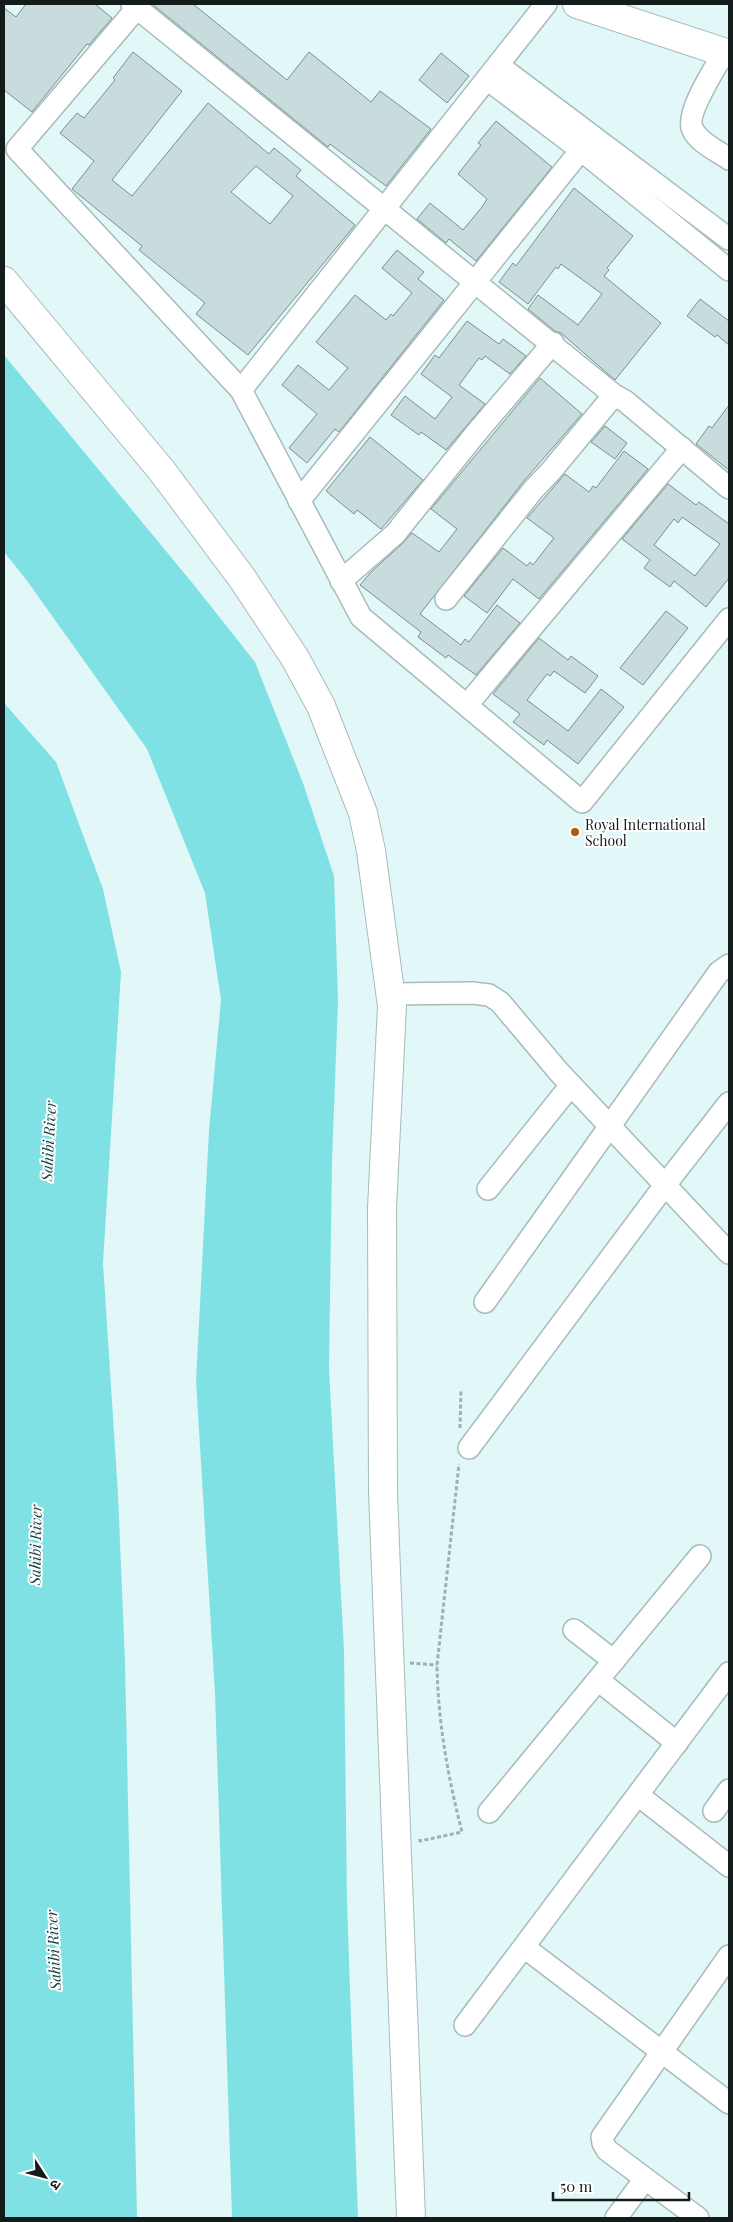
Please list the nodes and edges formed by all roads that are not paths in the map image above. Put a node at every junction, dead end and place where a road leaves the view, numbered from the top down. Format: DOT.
graph roads {
  1 [pos="546,4"];
  2 [pos="577,4"];
  3 [pos="135,6"];
  4 [pos="726,53"];
  5 [pos="492,72"];
  6 [pos="581,150"];
  7 [pos="729,159"];
  8 [pos="383,208"];
  9 [pos="729,239"];
  10 [pos="729,270"];
  11 [pos="4,281"];
  12 [pos="476,282"];
  13 [pos="553,343"];
  14 [pos="241,390"];
  15 [pos="614,395"];
  16 [pos="682,448"];
  17 [pos="729,488"];
  18 [pos="299,500"];
  19 [pos="341,581"];
  20 [pos="446,599"];
  21 [pos="729,619"];
  22 [pos="467,705"];
  23 [pos="729,965"];
  24 [pos="390,994"];
  25 [pos="571,1085"];
  26 [pos="729,1103"];
  27 [pos="609,1125"];
  28 [pos="665,1185"];
  29 [pos="488,1189"];
  30 [pos="729,1251"];
  31 [pos="485,1302"];
  32 [pos="464,1454"];
  33 [pos="700,1556"];
  34 [pos="574,1630"];
  35 [pos="614,1661"];
  36 [pos="729,1673"];
  37 [pos="598,1680"];
  38 [pos="677,1743"];
  39 [pos="729,1790"];
  40 [pos="638,1795"];
  41 [pos="714,1811"];
  42 [pos="488,1812"];
  43 [pos="729,1866"];
  44 [pos="524,1947"];
  45 [pos="729,1956"];
  46 [pos="465,2025"];
  47 [pos="661,2053"];
  48 [pos="729,2103"];
  49 [pos="645,2179"];
  50 [pos="411,2218"];
  51 [pos="616,2218"];
  52 [pos="698,2218"];
  1 -- 5 [label="street"];
  2 -- 4 [label="street"];
  3 -- 8 [label="street"];
  3 -- 14 [label="street"];
  4 -- 7 [label="street"];
  5 -- 6 [label="street"];
  5 -- 8 [label="street"];
  5 -- 9 [label="street"];
  6 -- 10 [label="street"];
  6 -- 12 [label="street"];
  8 -- 12 [label="street"];
  8 -- 14 [label="street"];
  11 -- 24 [label="street"];
  12 -- 13 [label="street"];
  12 -- 18 [label="street"];
  13 -- 15 [label="street"];
  13 -- 19 [label="street"];
  14 -- 18 [label="street"];
  15 -- 16 [label="street"];
  15 -- 20 [label="street"];
  16 -- 17 [label="street"];
  16 -- 22 [label="street"];
  18 -- 19 [label="street"];
  19 -- 22 [label="street"];
  21 -- 22 [label="street"];
  23 -- 27 [label="street"];
  24 -- 25 [label="street"];
  24 -- 50 [label="street"];
  25 -- 27 [label="street"];
  25 -- 29 [label="street"];
  26 -- 28 [label="street"];
  27 -- 28 [label="street"];
  27 -- 31 [label="street"];
  28 -- 30 [label="street"];
  28 -- 32 [label="street"];
  33 -- 35 [label="street"];
  34 -- 35 [label="street"];
  35 -- 37 [label="street"];
  36 -- 38 [label="street"];
  37 -- 38 [label="street"];
  37 -- 42 [label="street"];
  38 -- 40 [label="street"];
  39 -- 41 [label="street"];
  40 -- 43 [label="street"];
  40 -- 44 [label="street"];
  44 -- 46 [label="street"];
  44 -- 47 [label="street"];
  45 -- 47 [label="street"];
  47 -- 48 [label="street"];
  47 -- 49 [label="street"];
  49 -- 51 [label="street"];
  49 -- 52 [label="street"];
}
